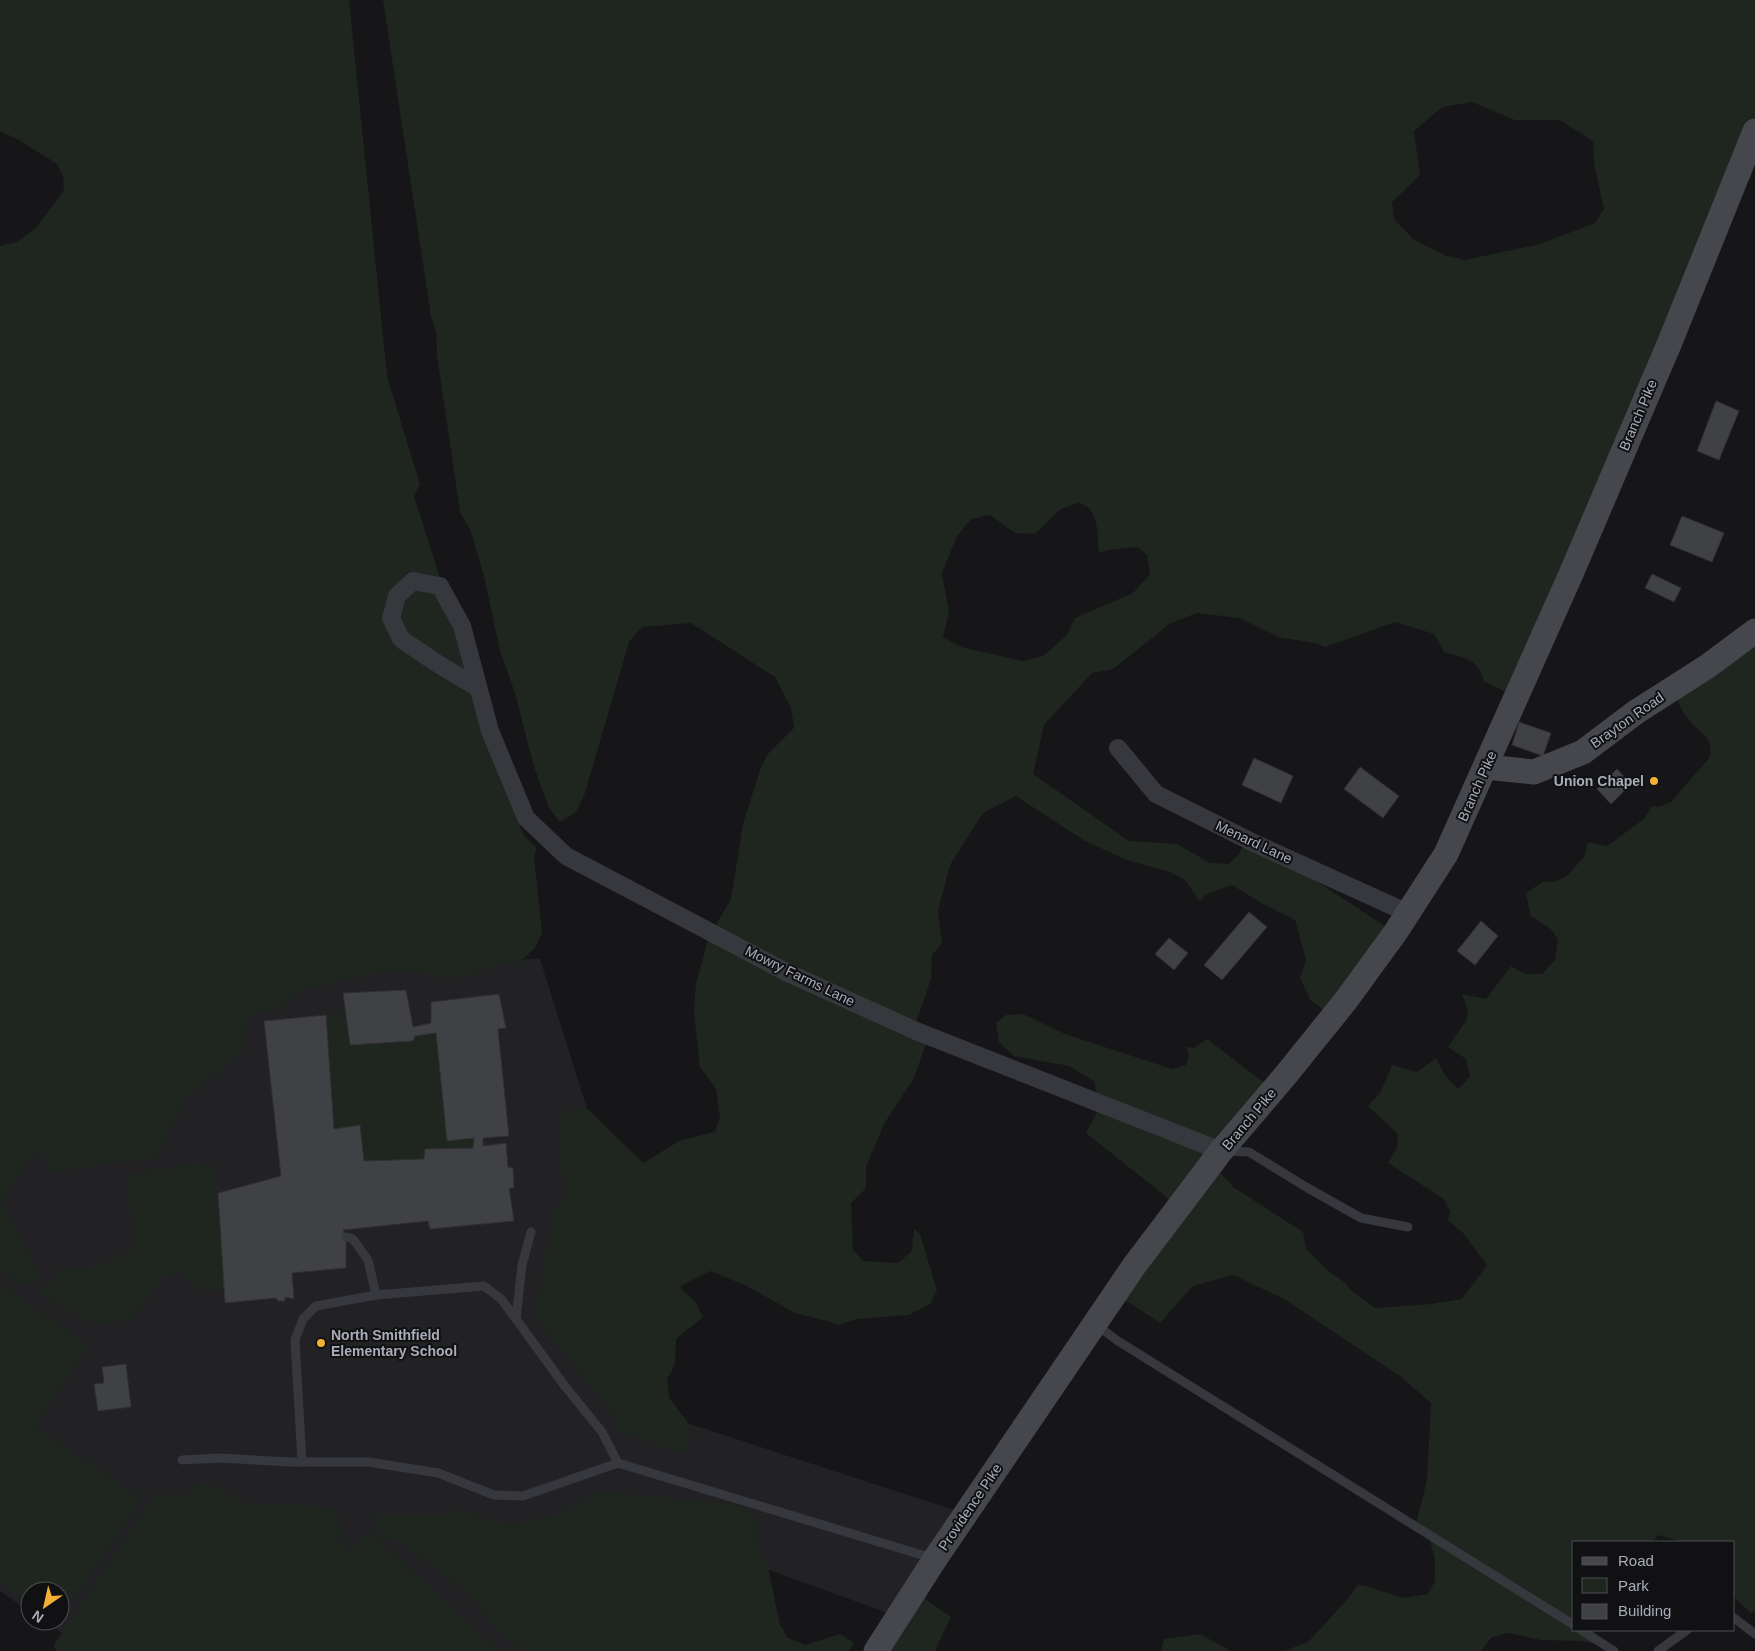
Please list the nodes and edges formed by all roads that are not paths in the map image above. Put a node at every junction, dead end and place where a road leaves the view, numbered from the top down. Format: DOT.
graph roads {
  1 [pos="1755,131"];
  2 [pos="1755,631"];
  3 [pos="478,688"];
  4 [pos="1118,748"];
  5 [pos="1486,767"];
  6 [pos="1408,913"];
  7 [pos="1221,1151"];
  8 [pos="1408,1226"];
  9 [pos="531,1232"];
  10 [pos="346,1237"];
  11 [pos="376,1296"];
  12 [pos="516,1319"];
  13 [pos="1095,1324"];
  14 [pos="1066,1365"];
  15 [pos="182,1460"];
  16 [pos="302,1462"];
  17 [pos="618,1463"];
  18 [pos="935,1559"];
  19 [pos="1735,1619"];
  20 [pos="1572,1624"];
  21 [pos="1583,1631"];
  22 [pos="1685,1632"];
  23 [pos="1755,1634"];
  24 [pos="1660,1650"];
  25 [pos="876,1651"];
  26 [pos="1614,1651"];
  1 -- 5 [label="main road, Branch Pike"];
  2 -- 5 [label="main road, Brayton Road"];
  3 -- 3 [label="street, Mowry Farms Lane"];
  3 -- 7 [label="street, Mowry Farms Lane"];
  4 -- 6 [label="street, Menard Lane"];
  5 -- 6 [label="main road, Branch Pike"];
  6 -- 7 [label="main road, Branch Pike"];
  7 -- 8 [label="lane"];
  7 -- 13 [label="main road, Branch Pike"];
  9 -- 12 [label="lane"];
  10 -- 11 [label="lane"];
  11 -- 12 [label="lane"];
  11 -- 16 [label="lane"];
  12 -- 17 [label="lane"];
  13 -- 14 [label="main road, Branch Pike"];
  13 -- 20 [label="lane"];
  14 -- 18 [label="main road, Providence Pike"];
  15 -- 16 [label="lane"];
  16 -- 17 [label="lane"];
  17 -- 18 [label="lane"];
  18 -- 25 [label="main road, Providence Pike"];
  19 -- 23 [label="lane"];
  21 -- 26 [label="lane"];
  22 -- 24 [label="lane"];
}
